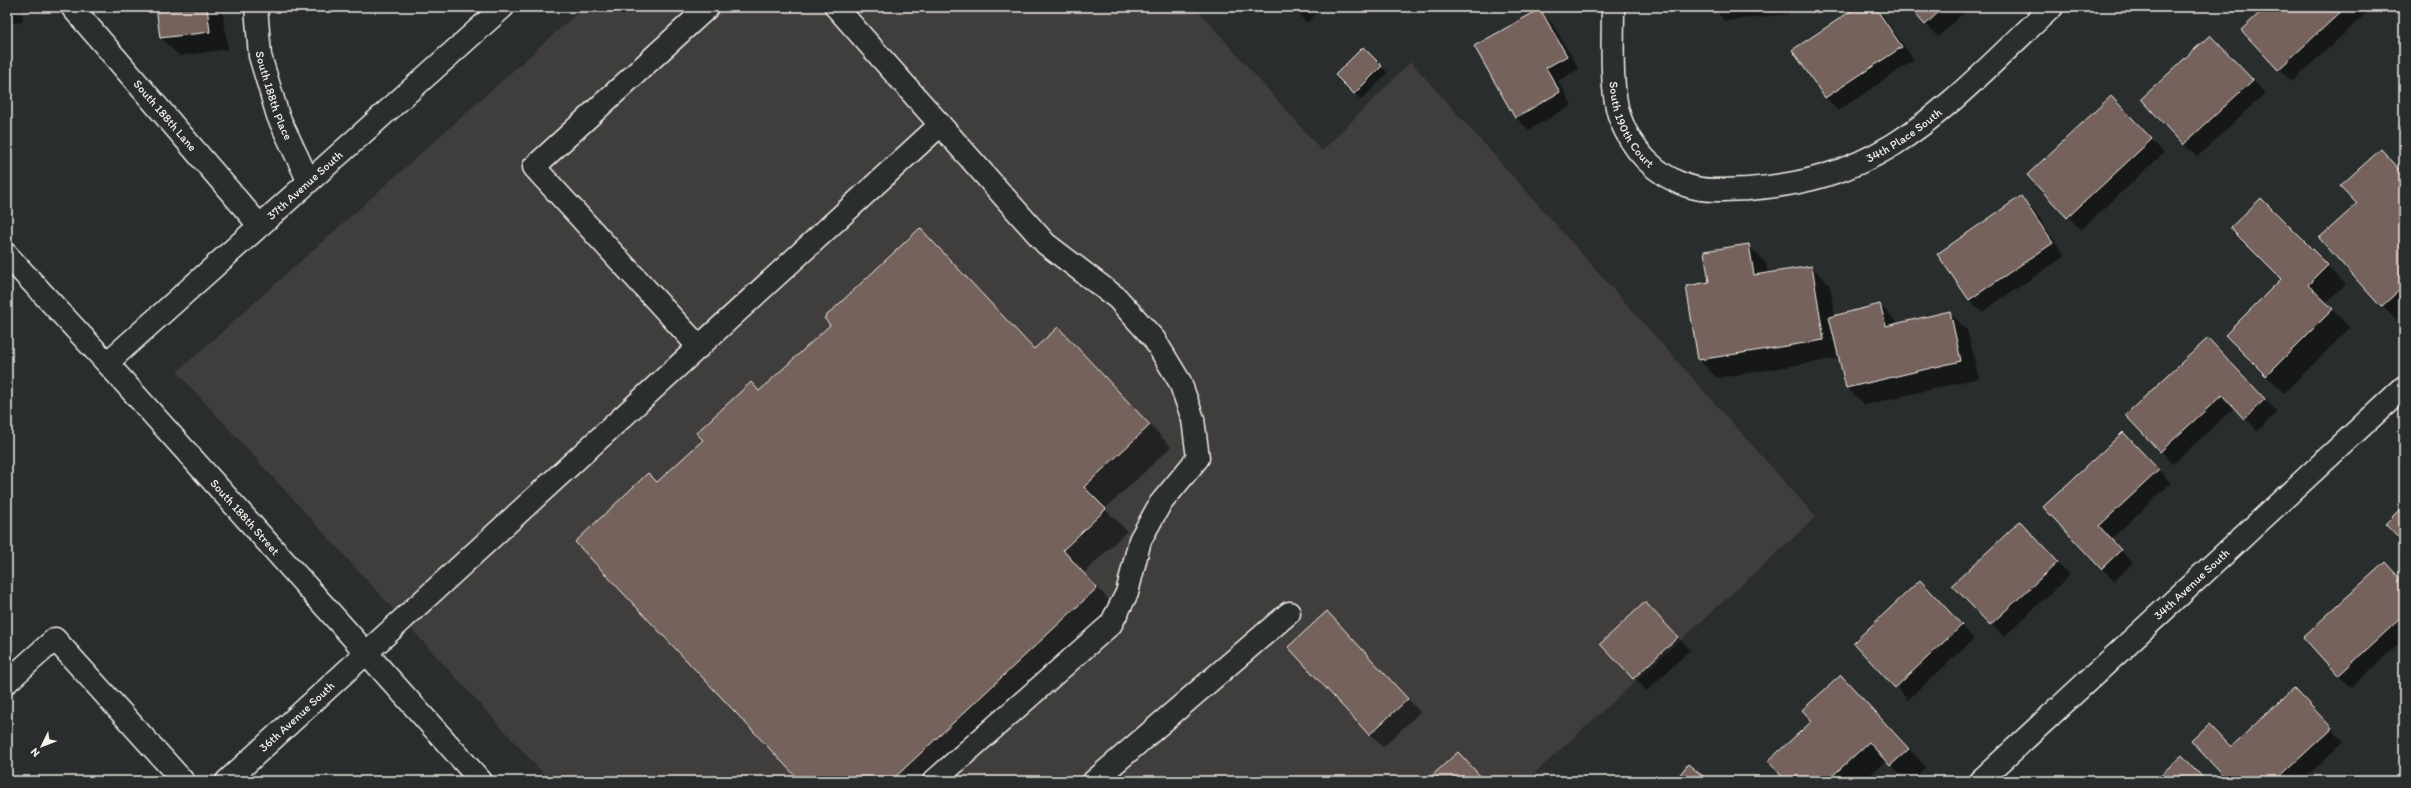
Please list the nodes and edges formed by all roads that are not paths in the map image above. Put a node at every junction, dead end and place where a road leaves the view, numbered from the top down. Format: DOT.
graph roads {
  1 [pos="72,7"];
  2 [pos="256,7"];
  3 [pos="504,7"];
  4 [pos="708,7"];
  5 [pos="836,7"];
  6 [pos="1612,7"];
  7 [pos="2052,7"];
  8 [pos="940,125"];
  9 [pos="308,180"];
  10 [pos="1720,191"];
  11 [pos="259,225"];
  12 [pos="7,255"];
  13 [pos="699,347"];
  14 [pos="107,363"];
  15 [pos="2404,386"];
  16 [pos="1289,613"];
  17 [pos="366,652"];
  18 [pos="7,682"];
  19 [pos="183,781"];
  20 [pos="227,781"];
  21 [pos="481,781"];
  22 [pos="934,781"];
  23 [pos="1094,781"];
  24 [pos="1980,781"];
  1 -- 11 [label="street, South 188th Lane"];
  2 -- 9 [label="street, South 188th Place"];
  3 -- 9 [label="street, 37th Avenue South"];
  4 -- 13 [label="street"];
  5 -- 8 [label="street"];
  6 -- 10 [label="street, South 190th Court"];
  7 -- 10 [label="street, 34th Place South"];
  8 -- 13 [label="street, 36th Avenue South"];
  8 -- 22 [label="street"];
  9 -- 11 [label="street, 37th Avenue South"];
  11 -- 14 [label="street, 37th Avenue South"];
  12 -- 14 [label="street, South 188th Street"];
  13 -- 17 [label="street, 36th Avenue South"];
  14 -- 17 [label="street, South 188th Street"];
  15 -- 24 [label="street, 34th Avenue South"];
  16 -- 23 [label="street"];
  17 -- 20 [label="street, 36th Avenue South"];
  17 -- 21 [label="street, South 188th Street"];
  18 -- 19 [label="street"];
}
